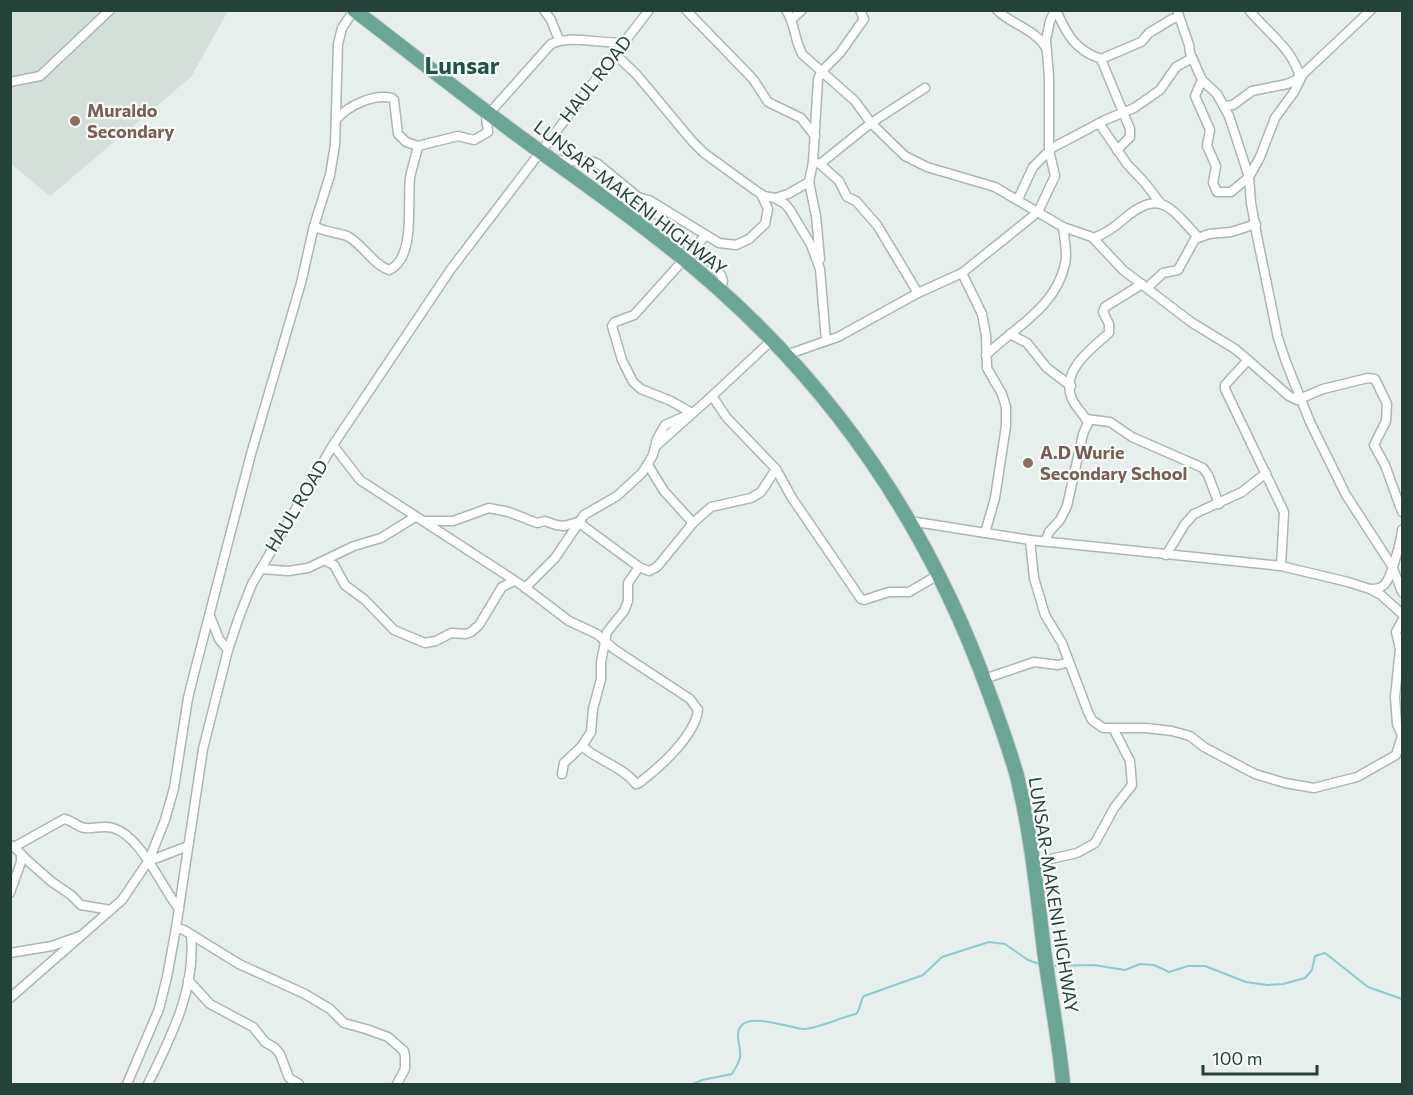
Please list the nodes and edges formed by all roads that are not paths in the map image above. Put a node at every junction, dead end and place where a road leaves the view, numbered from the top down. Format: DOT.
graph roads {
  1 [pos="111,10"];
  2 [pos="354,10"];
  3 [pos="544,10"];
  4 [pos="649,10"];
  5 [pos="686,10"];
  6 [pos="786,10"];
  7 [pos="802,10"];
  8 [pos="860,10"];
  9 [pos="997,10"];
  10 [pos="1056,10"];
  11 [pos="1249,10"];
  12 [pos="1371,10"];
  13 [pos="1178,14"];
  14 [pos="792,19"];
  15 [pos="559,40"];
  16 [pos="625,42"];
  17 [pos="1046,48"];
  18 [pos="615,54"];
  19 [pos="1192,58"];
  20 [pos="1101,59"];
  21 [pos="821,72"];
  22 [pos="1300,78"];
  23 [pos="1202,80"];
  24 [pos="10,82"];
  25 [pos="925,88"];
  26 [pos="336,90"];
  27 [pos="353,106"];
  28 [pos="1224,106"];
  29 [pos="490,113"];
  30 [pos="1124,113"];
  31 [pos="336,120"];
  32 [pos="871,123"];
  33 [pos="1099,123"];
  34 [pos="815,136"];
  35 [pos="418,146"];
  36 [pos="535,147"];
  37 [pos="1049,150"];
  38 [pos="1117,150"];
  39 [pos="552,160"];
  40 [pos="817,163"];
  41 [pos="1249,177"];
  42 [pos="809,182"];
  43 [pos="761,194"];
  44 [pos="636,195"];
  45 [pos="601,196"];
  46 [pos="775,198"];
  47 [pos="1018,199"];
  48 [pos="1161,204"];
  49 [pos="1038,212"];
  50 [pos="1256,224"];
  51 [pos="314,226"];
  52 [pos="1063,226"];
  53 [pos="705,236"];
  54 [pos="1198,237"];
  55 [pos="1093,238"];
  56 [pos="694,249"];
  57 [pos="682,259"];
  58 [pos="820,269"];
  59 [pos="962,273"];
  60 [pos="1145,286"];
  61 [pos="720,290"];
  62 [pos="918,293"];
  63 [pos="1010,334"];
  64 [pos="772,340"];
  65 [pos="826,341"];
  66 [pos="786,355"];
  67 [pos="986,356"];
  68 [pos="1248,360"];
  69 [pos="1071,386"];
  70 [pos="712,396"];
  71 [pos="1300,399"];
  72 [pos="692,413"];
  73 [pos="1086,419"];
  74 [pos="333,445"];
  75 [pos="648,465"];
  76 [pos="776,469"];
  77 [pos="1266,473"];
  78 [pos="1219,504"];
  79 [pos="1402,512"];
  80 [pos="420,519"];
  81 [pos="910,521"];
  82 [pos="578,522"];
  83 [pos="693,523"];
  84 [pos="1402,531"];
  85 [pos="984,533"];
  86 [pos="1030,540"];
  87 [pos="1045,542"];
  88 [pos="1166,555"];
  89 [pos="326,561"];
  90 [pos="1281,566"];
  91 [pos="1392,566"];
  92 [pos="639,567"];
  93 [pos="261,569"];
  94 [pos="938,575"];
  95 [pos="514,581"];
  96 [pos="525,588"];
  97 [pos="1370,589"];
  98 [pos="1402,592"];
  99 [pos="1402,614"];
  100 [pos="210,615"];
  101 [pos="1402,621"];
  102 [pos="606,642"];
  103 [pos="228,650"];
  104 [pos="1069,662"];
  105 [pos="984,679"];
  106 [pos="1114,730"];
  107 [pos="582,746"];
  108 [pos="562,774"];
  109 [pos="12,846"];
  110 [pos="188,846"];
  111 [pos="21,854"];
  112 [pos="149,860"];
  113 [pos="1033,863"];
  114 [pos="10,893"];
  115 [pos="179,909"];
  116 [pos="111,910"];
  117 [pos="176,928"];
  118 [pos="82,935"];
  119 [pos="191,935"];
  120 [pos="12,950"];
  121 [pos="188,980"];
  122 [pos="10,998"];
  123 [pos="127,1084"];
  124 [pos="148,1084"];
  125 [pos="299,1084"];
  126 [pos="397,1084"];
  127 [pos="1063,1084"];
  1 -- 24 [label="street"];
  2 -- 26 [label="street"];
  2 -- 29 [label="main road, LUNSAR-MAKENI HIGHWAY"];
  3 -- 15 [label="street"];
  4 -- 16 [label="street, HAUL ROAD"];
  5 -- 34 [label="street"];
  6 -- 14 [label="street"];
  7 -- 14 [label="street"];
  8 -- 21 [label="street"];
  9 -- 17 [label="street"];
  10 -- 17 [label="street"];
  10 -- 20 [label="street"];
  11 -- 22 [label="street"];
  12 -- 22 [label="street"];
  13 -- 19 [label="street"];
  13 -- 20 [label="street"];
  14 -- 21 [label="street"];
  15 -- 16 [label="street"];
  15 -- 29 [label="street"];
  16 -- 18 [label="street, HAUL ROAD"];
  17 -- 37 [label="street"];
  18 -- 36 [label="street, HAUL ROAD"];
  18 -- 43 [label="street"];
  19 -- 23 [label="street"];
  19 -- 30 [label="street"];
  20 -- 30 [label="street"];
  21 -- 32 [label="street"];
  21 -- 34 [label="street"];
  22 -- 28 [label="street"];
  22 -- 41 [label="street"];
  23 -- 28 [label="street"];
  23 -- 41 [label="street"];
  25 -- 32 [label="street"];
  26 -- 27 [label="street"];
  26 -- 31 [label="street"];
  27 -- 31 [label="street"];
  27 -- 35 [label="street"];
  28 -- 41 [label="street"];
  29 -- 35 [label="street"];
  29 -- 36 [label="main road, LUNSAR-MAKENI HIGHWAY"];
  30 -- 33 [label="street"];
  30 -- 38 [label="street"];
  31 -- 51 [label="street"];
  32 -- 40 [label="street"];
  32 -- 47 [label="street"];
  33 -- 37 [label="street"];
  33 -- 38 [label="street"];
  34 -- 40 [label="street"];
  35 -- 51 [label="street"];
  36 -- 39 [label="main road, LUNSAR-MAKENI HIGHWAY"];
  36 -- 74 [label="street, HAUL ROAD"];
  37 -- 47 [label="street"];
  37 -- 49 [label="street"];
  38 -- 48 [label="street"];
  39 -- 44 [label="street"];
  39 -- 45 [label="main road, LUNSAR-MAKENI HIGHWAY"];
  40 -- 42 [label="street"];
  40 -- 62 [label="street"];
  41 -- 50 [label="street"];
  42 -- 46 [label="street"];
  42 -- 58 [label="street"];
  43 -- 46 [label="street"];
  43 -- 53 [label="street"];
  44 -- 45 [label="street"];
  44 -- 53 [label="street"];
  44 -- 56 [label="street"];
  45 -- 57 [label="main road, LUNSAR-MAKENI HIGHWAY"];
  46 -- 58 [label="street"];
  47 -- 49 [label="street"];
  48 -- 54 [label="street"];
  48 -- 55 [label="street"];
  49 -- 52 [label="street"];
  49 -- 59 [label="street"];
  50 -- 54 [label="street"];
  50 -- 71 [label="street"];
  51 -- 100 [label="street"];
  52 -- 55 [label="street"];
  52 -- 63 [label="street"];
  53 -- 56 [label="street"];
  54 -- 60 [label="street"];
  55 -- 60 [label="street"];
  56 -- 57 [label="street"];
  56 -- 61 [label="street"];
  57 -- 61 [label="main road, LUNSAR-MAKENI HIGHWAY"];
  57 -- 72 [label="street"];
  58 -- 65 [label="street"];
  59 -- 62 [label="street"];
  59 -- 67 [label="street"];
  60 -- 68 [label="street"];
  60 -- 69 [label="street"];
  61 -- 64 [label="main road, LUNSAR-MAKENI HIGHWAY"];
  62 -- 65 [label="street"];
  63 -- 67 [label="street"];
  63 -- 69 [label="street"];
  64 -- 66 [label="main road, LUNSAR-MAKENI HIGHWAY"];
  64 -- 70 [label="street"];
  65 -- 66 [label="street"];
  66 -- 81 [label="main road, LUNSAR-MAKENI HIGHWAY"];
  67 -- 85 [label="street"];
  68 -- 71 [label="street"];
  68 -- 77 [label="street"];
  69 -- 73 [label="street"];
  70 -- 72 [label="street"];
  70 -- 76 [label="street"];
  71 -- 79 [label="street"];
  71 -- 91 [label="street"];
  72 -- 75 [label="street"];
  73 -- 78 [label="street"];
  73 -- 87 [label="street"];
  74 -- 80 [label="street"];
  74 -- 93 [label="street, HAUL ROAD"];
  75 -- 82 [label="street"];
  75 -- 83 [label="street"];
  76 -- 83 [label="street"];
  76 -- 94 [label="street"];
  77 -- 78 [label="street"];
  77 -- 90 [label="street"];
  78 -- 88 [label="street"];
  80 -- 82 [label="street"];
  80 -- 89 [label="street"];
  80 -- 95 [label="street"];
  81 -- 85 [label="street"];
  81 -- 94 [label="main road, LUNSAR-MAKENI HIGHWAY"];
  82 -- 92 [label="street"];
  82 -- 96 [label="street"];
  83 -- 92 [label="street"];
  84 -- 91 [label="street"];
  85 -- 86 [label="street"];
  86 -- 87 [label="street"];
  86 -- 104 [label="street"];
  87 -- 88 [label="street"];
  88 -- 90 [label="street"];
  89 -- 93 [label="street"];
  89 -- 95 [label="street"];
  90 -- 97 [label="street"];
  91 -- 97 [label="street"];
  91 -- 98 [label="street"];
  92 -- 102 [label="street"];
  93 -- 103 [label="street, HAUL ROAD"];
  94 -- 105 [label="main road, LUNSAR-MAKENI HIGHWAY"];
  95 -- 96 [label="street"];
  96 -- 102 [label="street"];
  97 -- 99 [label="street"];
  100 -- 103 [label="street"];
  100 -- 112 [label="street"];
  101 -- 106 [label="street"];
  102 -- 107 [label="street"];
  102 -- 107 [label="street"];
  103 -- 110 [label="street, HAUL ROAD"];
  104 -- 105 [label="street"];
  104 -- 106 [label="street"];
  105 -- 113 [label="main road, LUNSAR-MAKENI HIGHWAY"];
  106 -- 113 [label="street"];
  107 -- 108 [label="street"];
  109 -- 111 [label="street"];
  109 -- 112 [label="street"];
  110 -- 112 [label="street"];
  110 -- 115 [label="street, HAUL ROAD"];
  111 -- 114 [label="street"];
  111 -- 116 [label="street"];
  112 -- 115 [label="street"];
  112 -- 116 [label="street"];
  113 -- 127 [label="main road, LUNSAR-MAKENI HIGHWAY"];
  115 -- 117 [label="street, HAUL ROAD"];
  116 -- 118 [label="street"];
  117 -- 119 [label="street"];
  117 -- 123 [label="street, HAUL ROAD"];
  118 -- 120 [label="street"];
  118 -- 122 [label="street"];
  119 -- 121 [label="street"];
  119 -- 126 [label="street"];
  121 -- 124 [label="street"];
  121 -- 125 [label="street"];
}
